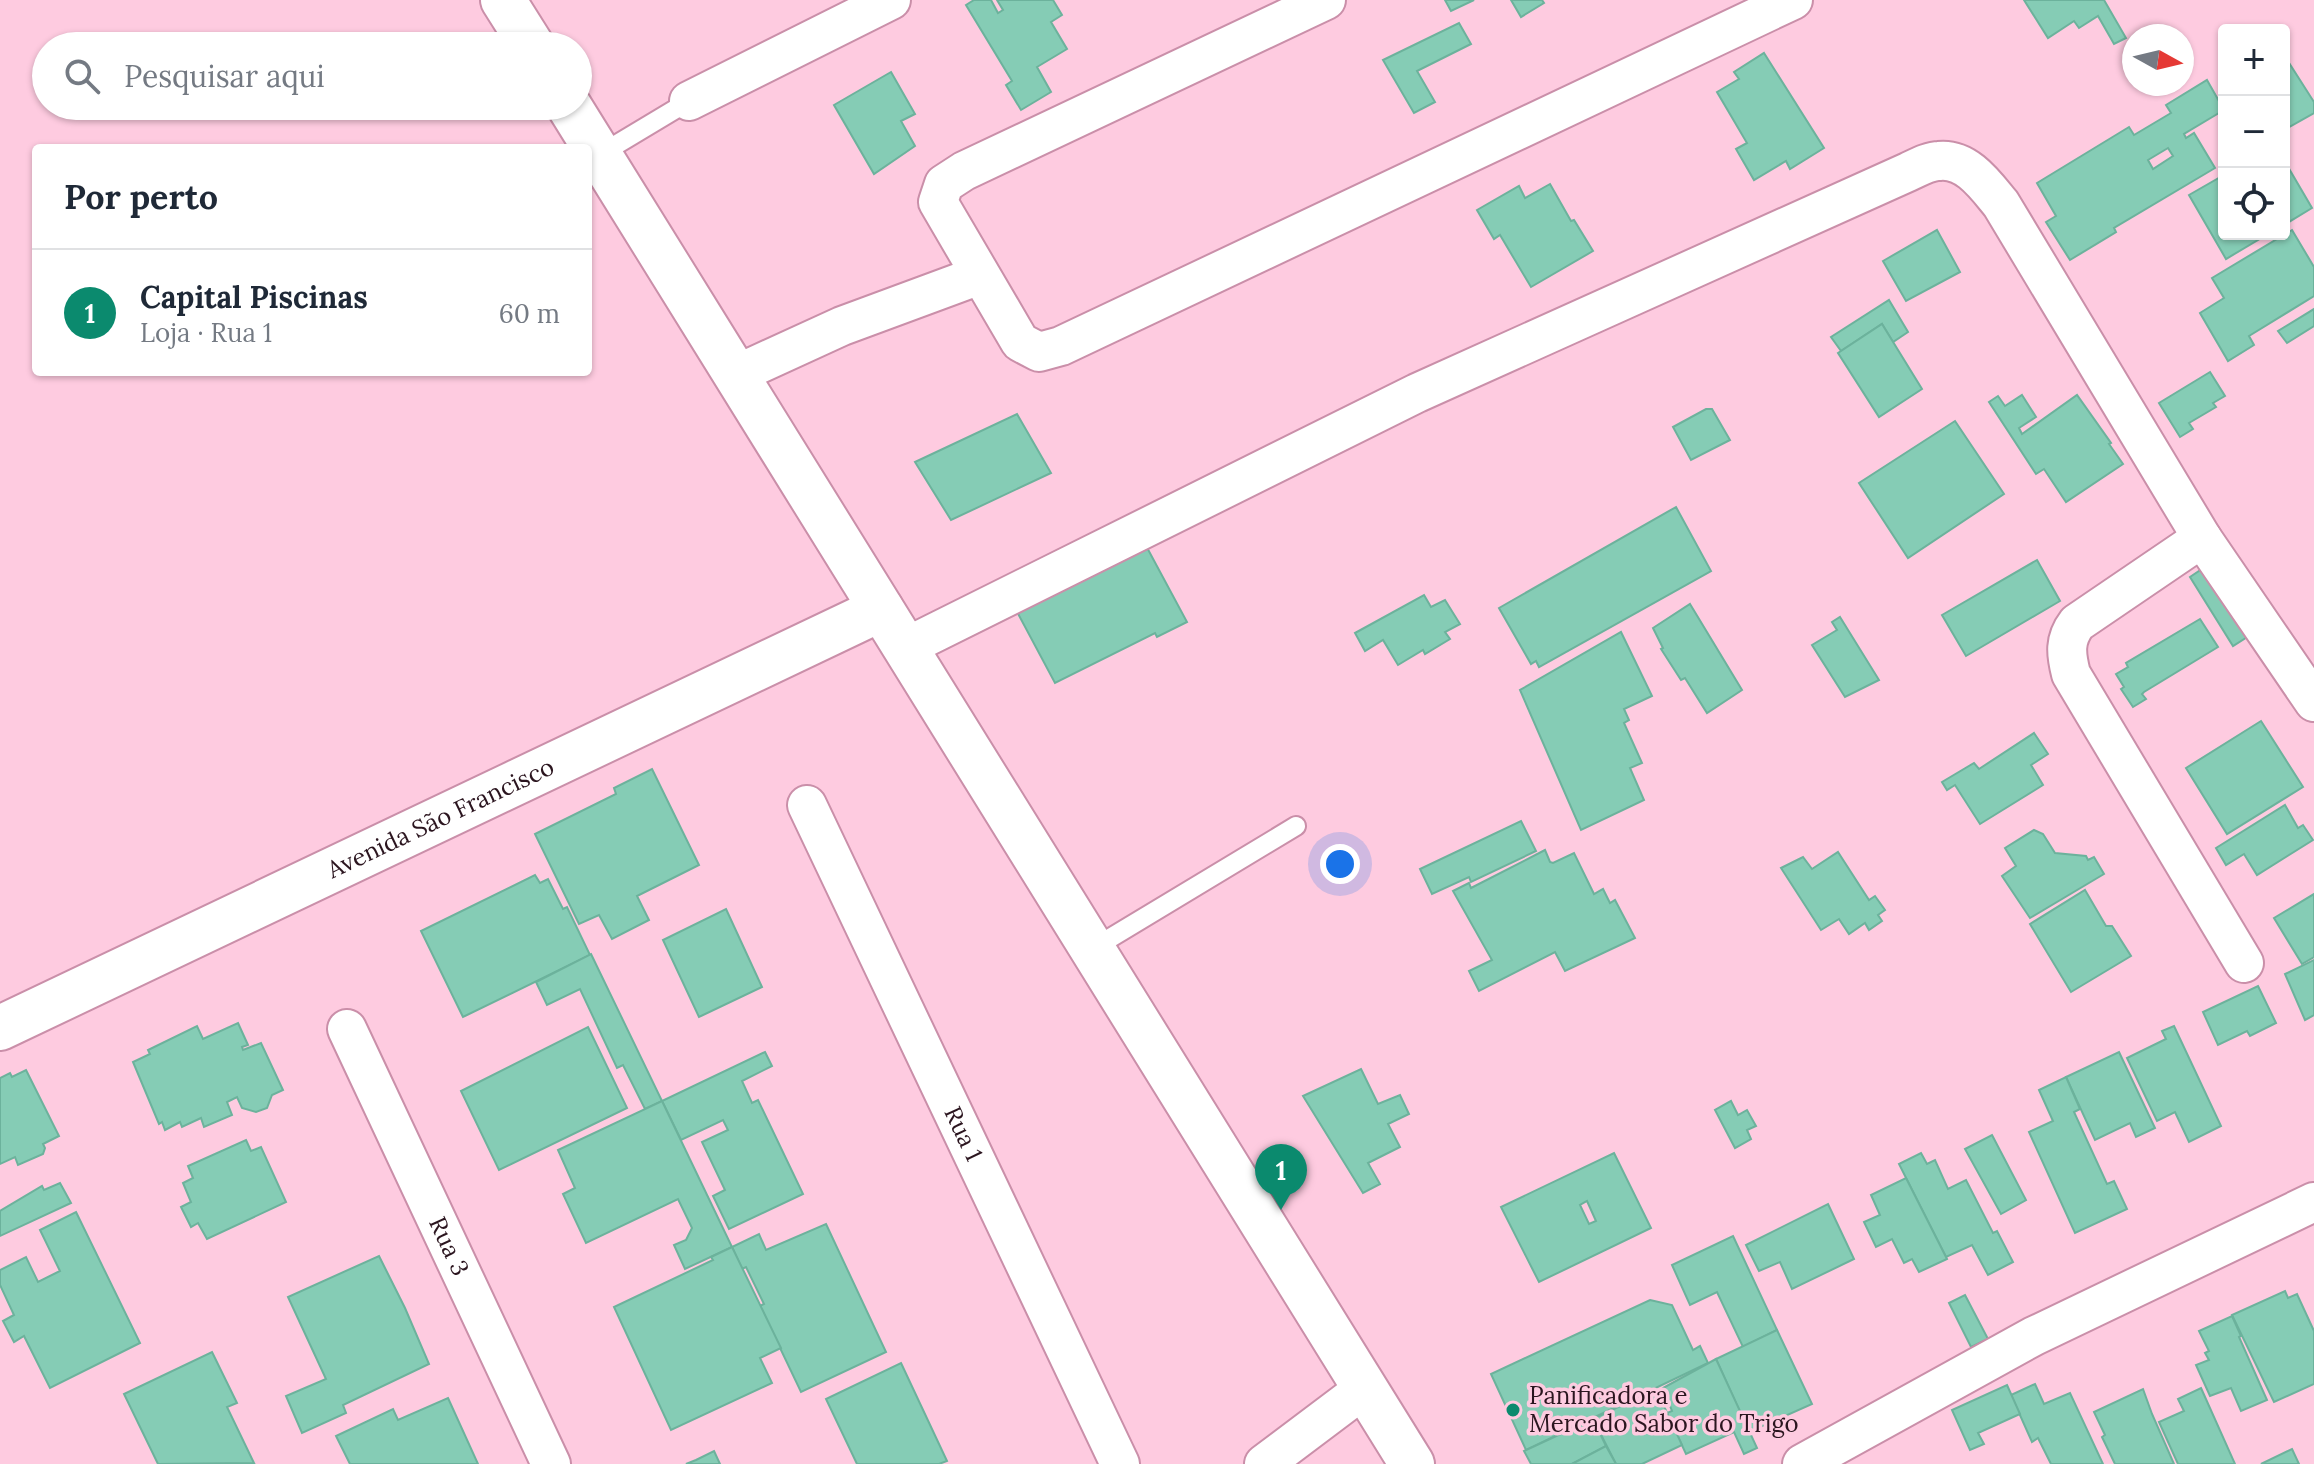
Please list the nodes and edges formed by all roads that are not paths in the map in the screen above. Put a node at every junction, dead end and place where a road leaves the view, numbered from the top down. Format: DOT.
graph roads {
  1 [pos="503,0"];
  2 [pos="891,0"];
  3 [pos="1326,0"];
  4 [pos="1793,0"];
  5 [pos="523,32"];
  6 [pos="689,101"];
  7 [pos="578,120"];
  8 [pos="599,155"];
  9 [pos="980,275"];
  10 [pos="735,375"];
  11 [pos="2202,538"];
  12 [pos="881,609"];
  13 [pos="904,648"];
  14 [pos="2314,702"];
  15 [pos="807,805"];
  16 [pos="1296,826"];
  17 [pos="1092,949"];
  18 [pos="2244,963"];
  19 [pos="0,1028"];
  20 [pos="347,1029"];
  21 [pos="2314,1202"];
  22 [pos="1365,1388"];
  23 [pos="551,1464"];
  24 [pos="1120,1464"];
  25 [pos="1264,1464"];
  26 [pos="1412,1464"];
  27 [pos="1802,1464"];
  1 -- 5 [label="main road"];
  2 -- 6 [label="street"];
  3 -- 9 [label="street"];
  4 -- 9 [label="street"];
  6 -- 8 [label="lane"];
  7 -- 8 [label="main road"];
  8 -- 10 [label="main road"];
  9 -- 10 [label="street"];
  10 -- 12 [label="main road"];
  11 -- 13 [label="street"];
  11 -- 14 [label="street"];
  11 -- 18 [label="street"];
  12 -- 13 [label="main road"];
  12 -- 19 [label="main road, Avenida São Francisco"];
  13 -- 17 [label="main road"];
  15 -- 24 [label="street, Rua 1"];
  16 -- 17 [label="lane"];
  17 -- 22 [label="main road"];
  20 -- 23 [label="street, Rua 3"];
  21 -- 27 [label="street"];
  22 -- 25 [label="street"];
  22 -- 26 [label="main road"];
}
